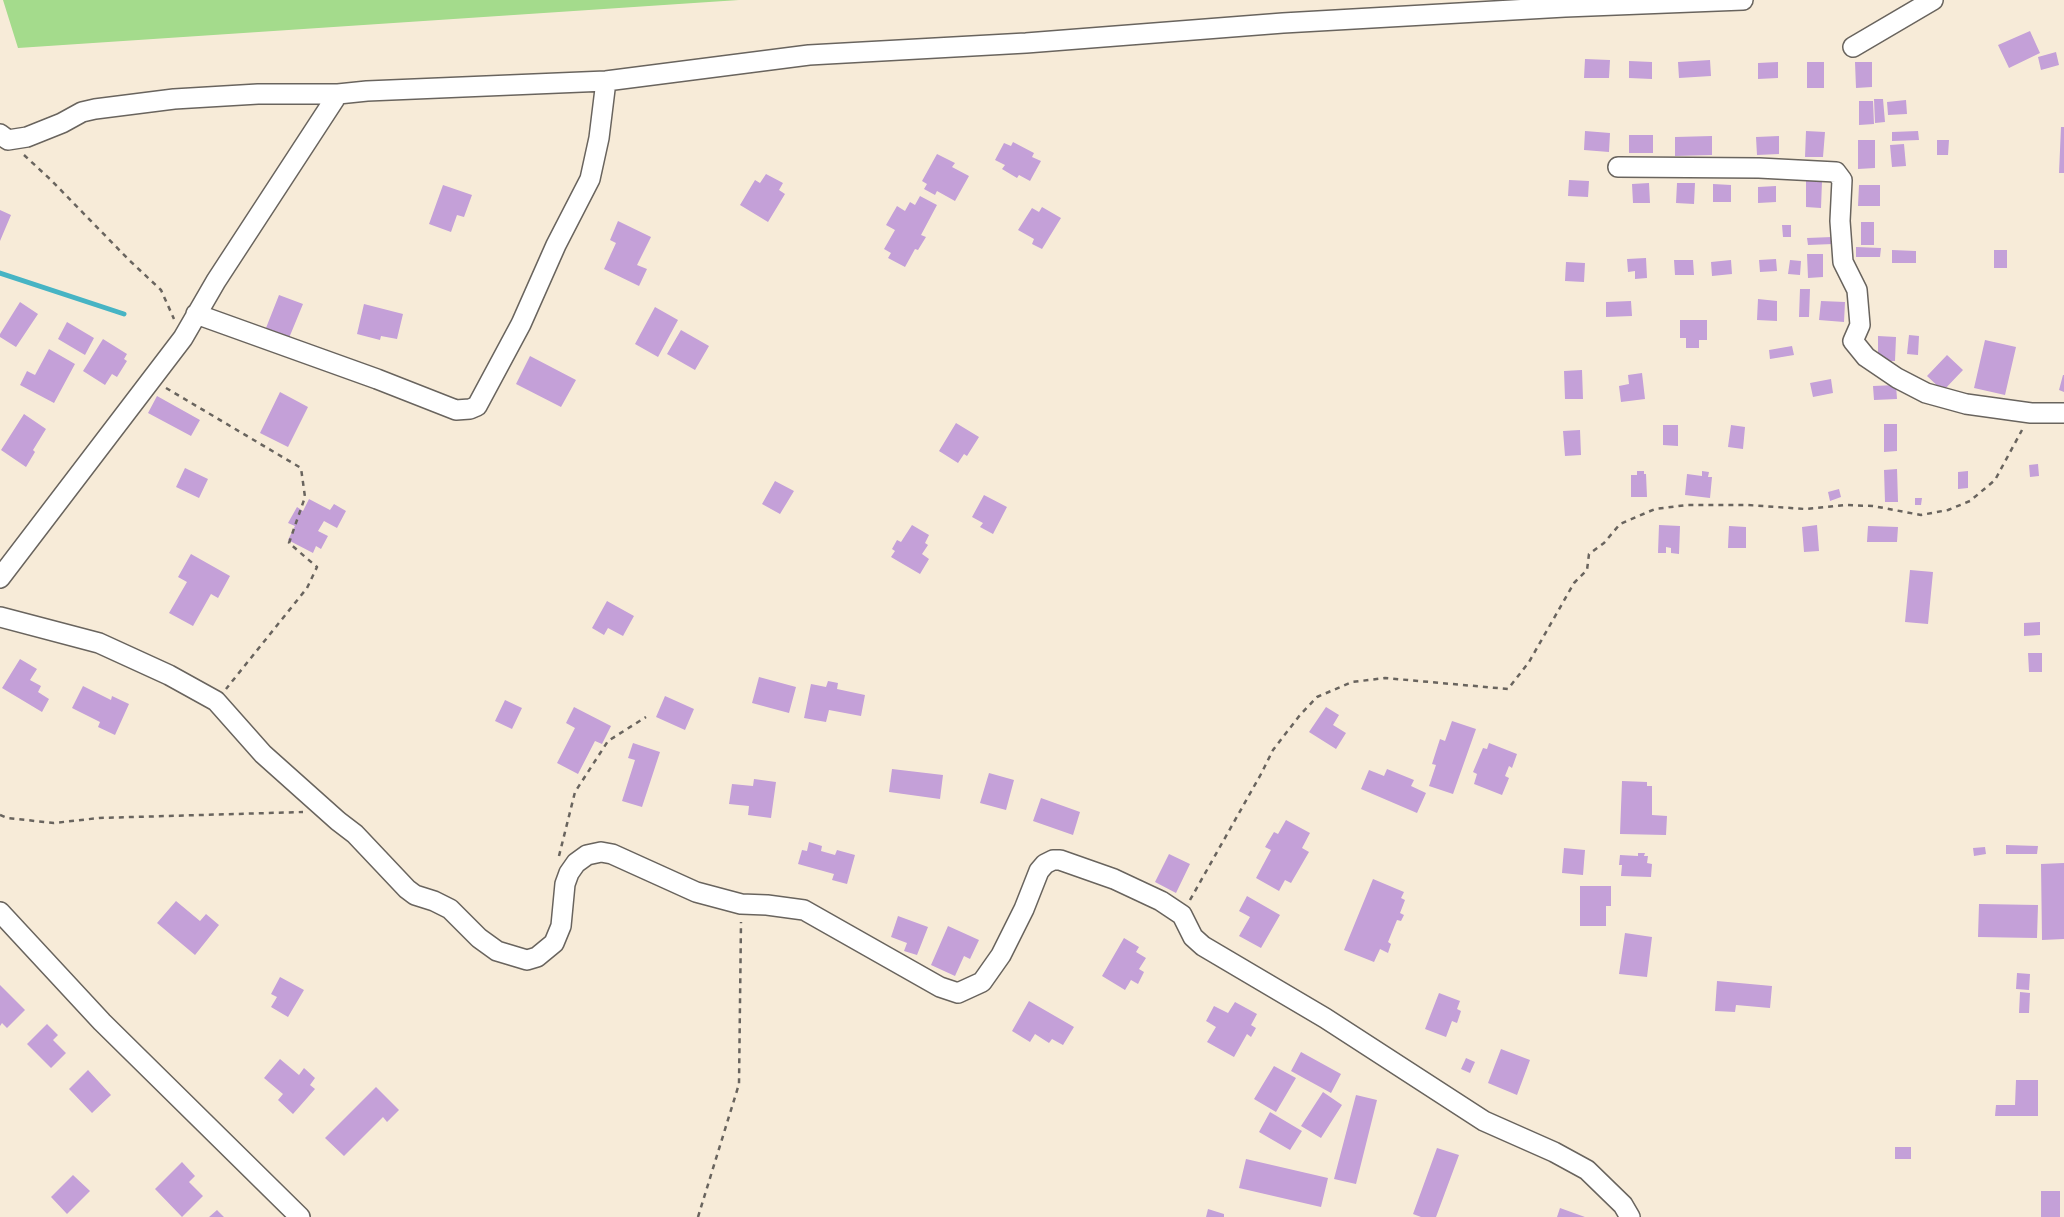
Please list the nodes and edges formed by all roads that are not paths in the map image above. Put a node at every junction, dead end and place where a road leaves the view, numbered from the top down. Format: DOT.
graph roads {
  1 [pos="1743,0"];
  2 [pos="1933,0"];
  3 [pos="1853,47"];
  4 [pos="606,81"];
  5 [pos="338,94"];
  6 [pos="4,137"];
  7 [pos="1618,167"];
  8 [pos="196,314"];
  9 [pos="2064,413"];
  10 [pos="0,578"];
  11 [pos="0,617"];
  12 [pos="0,912"];
  13 [pos="300,1217"];
  14 [pos="1630,1217"];
  1 -- 4 [label="street"];
  2 -- 3 [label="street"];
  4 -- 5 [label="street"];
  4 -- 8 [label="street"];
  5 -- 6 [label="street"];
  5 -- 8 [label="street"];
  7 -- 9 [label="street"];
  8 -- 10 [label="street"];
  11 -- 14 [label="street"];
  12 -- 13 [label="street"];
}
